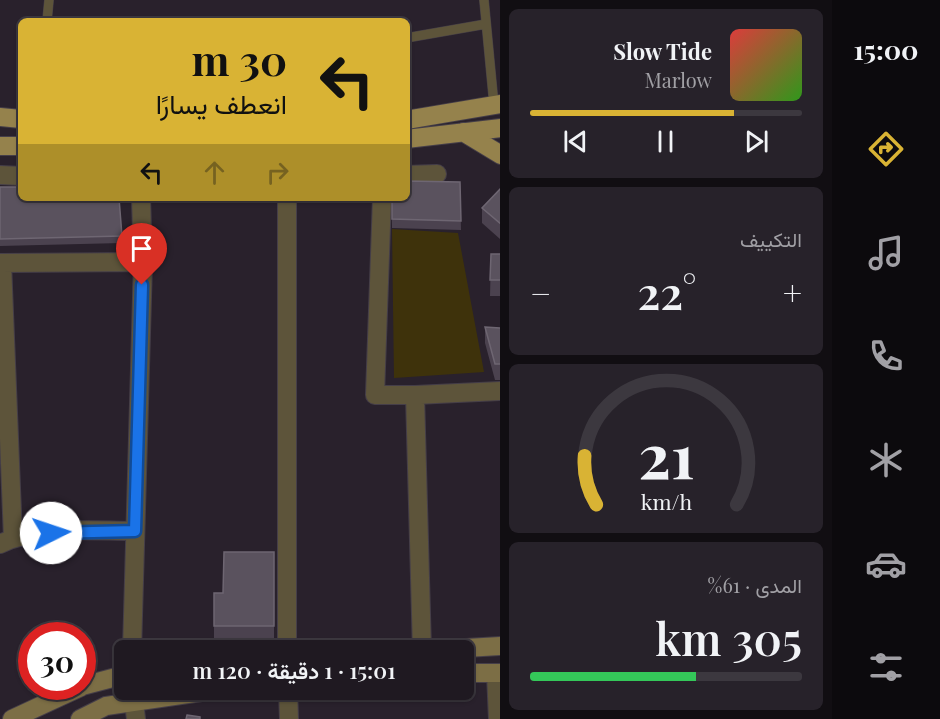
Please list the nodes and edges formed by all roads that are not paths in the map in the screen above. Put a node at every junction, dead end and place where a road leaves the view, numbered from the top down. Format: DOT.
graph roads {
  1 [pos="49,0"];
  2 [pos="484,0"];
  3 [pos="47,18"];
  4 [pos="486,24"];
  5 [pos="410,37"];
  6 [pos="497,105"];
  7 [pos="0,117"];
  8 [pos="18,119"];
  9 [pos="410,119"];
  10 [pos="499,129"];
  11 [pos="463,132"];
  12 [pos="410,139"];
  13 [pos="0,146"];
  14 [pos="18,146"];
  15 [pos="500,154"];
  16 [pos="437,174"];
  17 [pos="0,175"];
  18 [pos="410,175"];
  19 [pos="18,176"];
  20 [pos="141,201"];
  21 [pos="286,201"];
  22 [pos="382,201"];
  23 [pos="143,262"];
  24 [pos="1,263"];
  25 [pos="500,391"];
  26 [pos="415,395"];
  27 [pos="135,531"];
  28 [pos="6,541"];
  29 [pos="132,640"];
  30 [pos="287,640"];
  31 [pos="422,640"];
  32 [pos="500,646"];
  33 [pos="474,648"];
  34 [pos="474,673"];
  35 [pos="498,673"];
  36 [pos="114,678"];
  37 [pos="96,683"];
  38 [pos="54,700"];
  39 [pos="177,700"];
  40 [pos="288,700"];
  41 [pos="135,711"];
  42 [pos="12,719"];
  43 [pos="80,719"];
  44 [pos="289,719"];
  45 [pos="498,719"];
  1 -- 3 [label="lane"];
  2 -- 4 [label="lane"];
  4 -- 5 [label="lane"];
  4 -- 6 [label="lane"];
  6 -- 9 [label="main road"];
  6 -- 10 [label="main road"];
  7 -- 8 [label="main road"];
  10 -- 11 [label="main road"];
  11 -- 12 [label="main road"];
  11 -- 15 [label="main road"];
  13 -- 14 [label="main road"];
  16 -- 18 [label="street"];
  17 -- 19 [label="street"];
  20 -- 23 [label="street"];
  21 -- 30 [label="street"];
  22 -- 26 [label="street"];
  23 -- 24 [label="street"];
  23 -- 27 [label="street"];
  24 -- 28 [label="street"];
  25 -- 26 [label="street"];
  26 -- 31 [label="street"];
  27 -- 28 [label="street"];
  27 -- 29 [label="street"];
  32 -- 33 [label="main road"];
  34 -- 35 [label="main road"];
  35 -- 45 [label="street"];
  36 -- 37 [label="main road"];
  38 -- 42 [label="main road"];
  39 -- 41 [label="main road"];
  40 -- 44 [label="street"];
  41 -- 43 [label="main road"];
}
